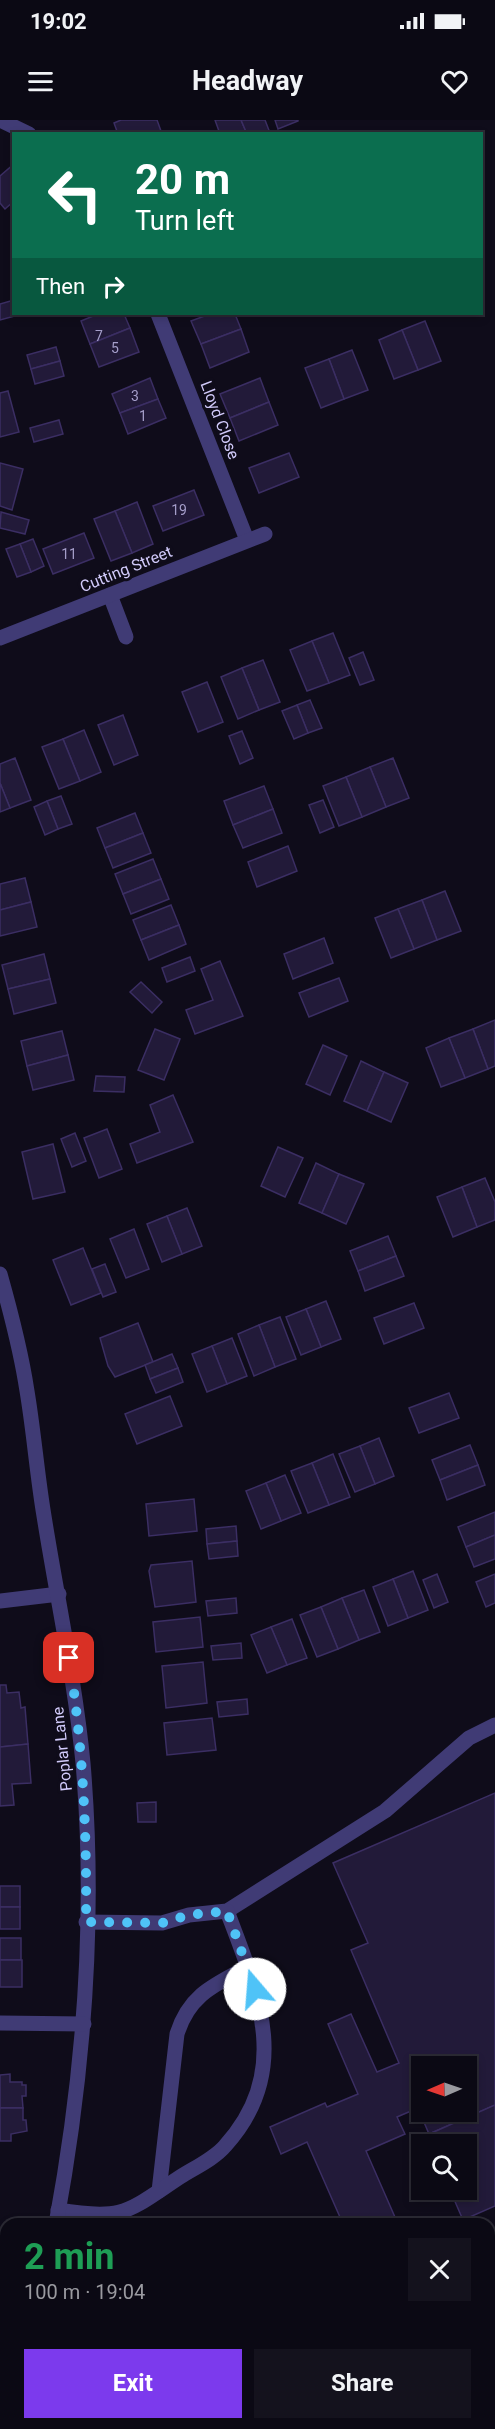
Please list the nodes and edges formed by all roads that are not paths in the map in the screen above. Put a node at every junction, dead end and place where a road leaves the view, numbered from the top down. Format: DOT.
graph roads {
  1 [pos="1,122"];
  2 [pos="24,132"];
  3 [pos="158,315"];
  4 [pos="265,534"];
  5 [pos="248,540"];
  6 [pos="110,595"];
  7 [pos="126,637"];
  8 [pos="0,638"];
  9 [pos="0,1274"];
  10 [pos="59,1594"];
  11 [pos="0,1601"];
  12 [pos="495,1725"];
  13 [pos="227,1911"];
  14 [pos="86,1922"];
  15 [pos="248,1967"];
  16 [pos="0,2023"];
  17 [pos="84,2024"];
  18 [pos="159,2191"];
  19 [pos="57,2217"];
  1 -- 2 [label="street"];
  3 -- 5 [label="street, Lloyd Close"];
  4 -- 5 [label="street, Cutting Street"];
  5 -- 6 [label="street, Cutting Street"];
  6 -- 7 [label="street"];
  6 -- 8 [label="street, Cutting Street"];
  9 -- 10 [label="street, Poplar Lane"];
  10 -- 11 [label="street"];
  10 -- 14 [label="street, Poplar Lane"];
  12 -- 13 [label="street"];
  13 -- 14 [label="street"];
  13 -- 15 [label="street"];
  14 -- 17 [label="street, Poplar Lane"];
  15 -- 18 [label="street"];
  15 -- 18 [label="street"];
  16 -- 17 [label="street"];
  17 -- 19 [label="street, Poplar Lane"];
  18 -- 19 [label="street"];
}
